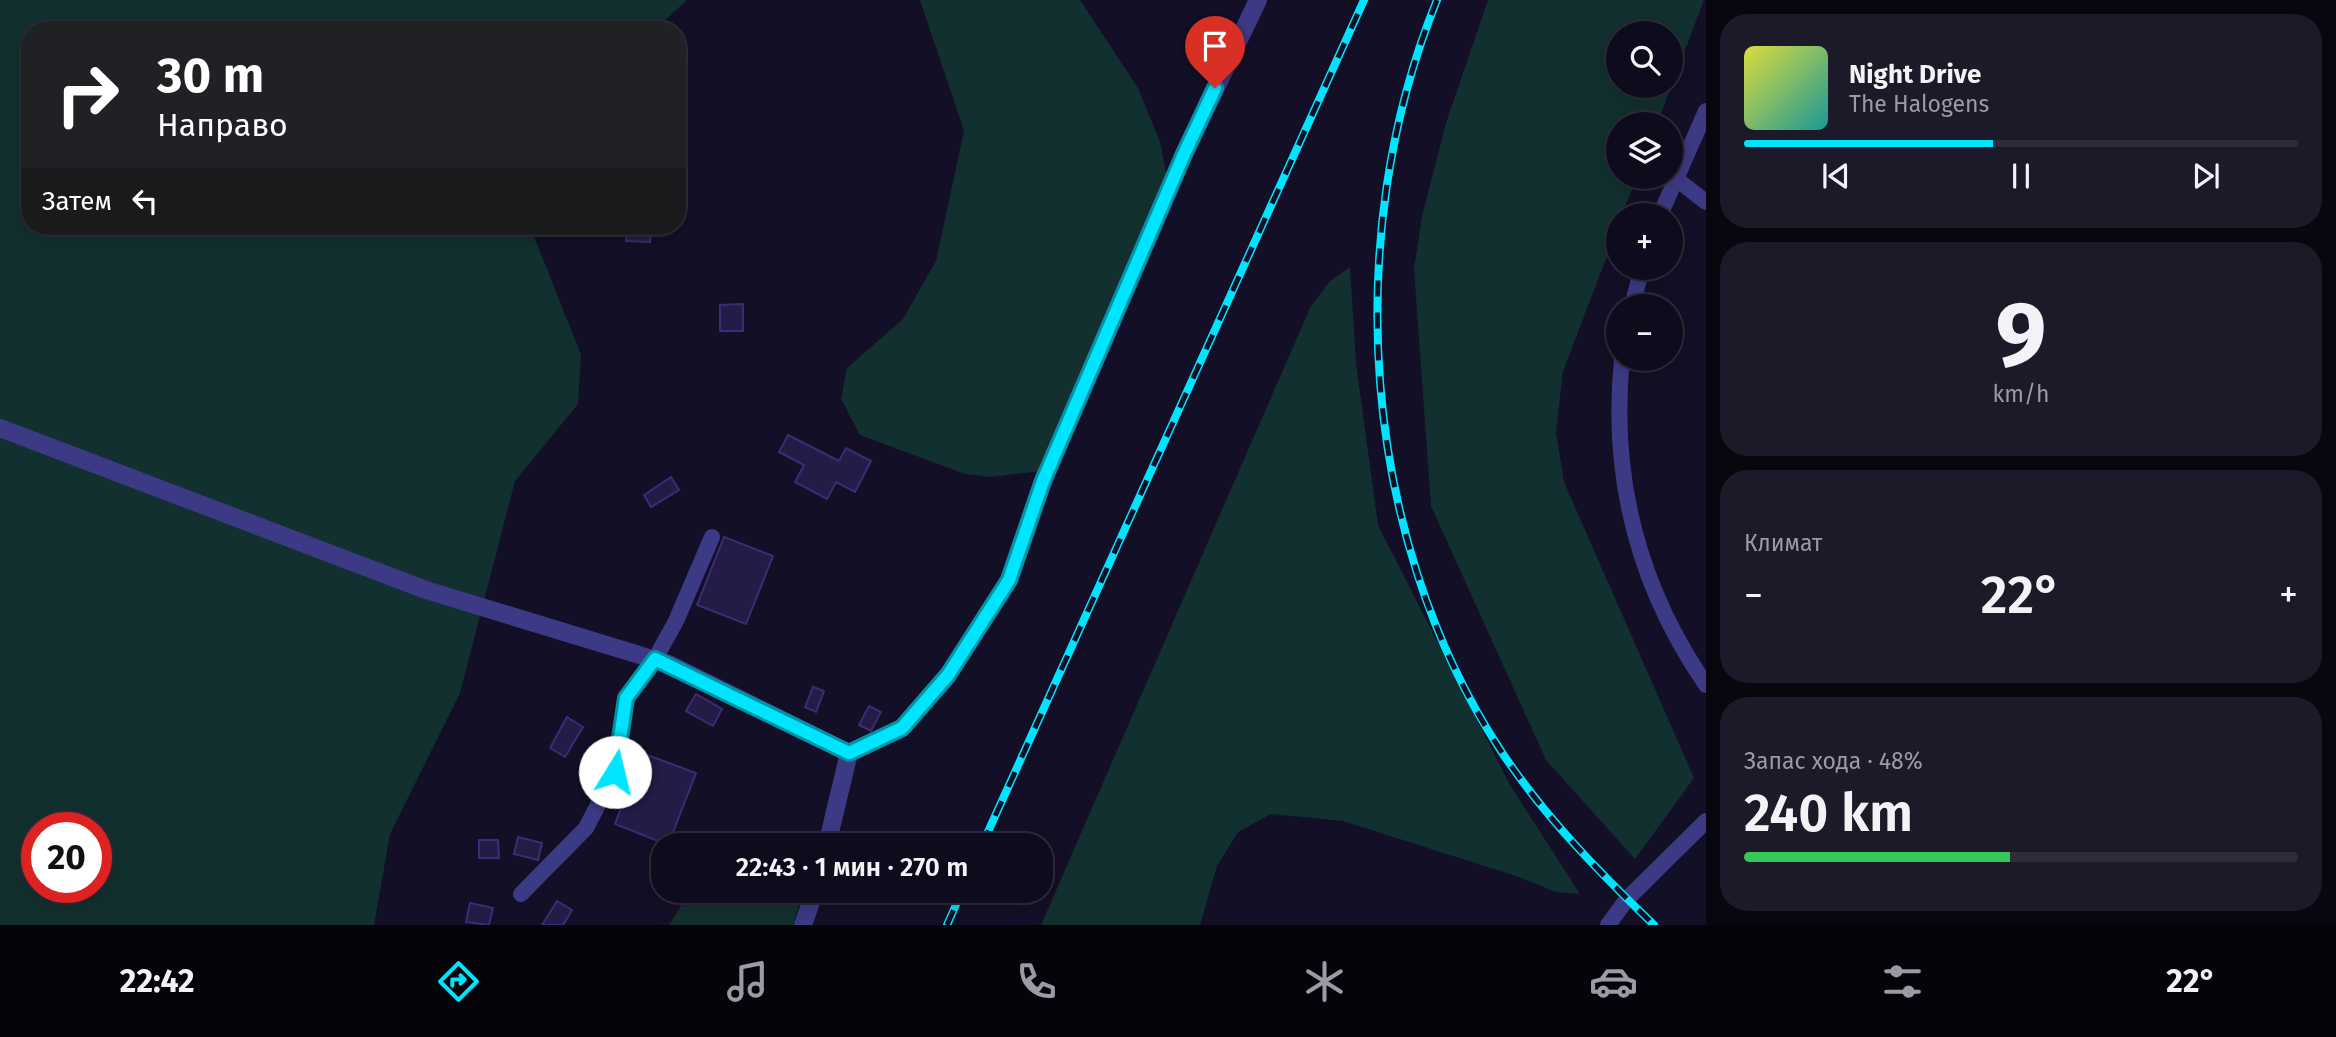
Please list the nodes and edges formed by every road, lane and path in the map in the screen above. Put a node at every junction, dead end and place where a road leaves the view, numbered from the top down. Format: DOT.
graph roads {
  1 [pos="1258,0"];
  2 [pos="1706,111"];
  3 [pos="1683,161"];
  4 [pos="1683,184"];
  5 [pos="1706,202"];
  6 [pos="1621,371"];
  7 [pos="0,428"];
  8 [pos="712,537"];
  9 [pos="655,659"];
  10 [pos="1706,685"];
  11 [pos="849,753"];
  12 [pos="1706,821"];
  13 [pos="830,833"];
  14 [pos="521,894"];
  15 [pos="811,903"];
  16 [pos="803,925"];
  17 [pos="1608,925"];
  1 -- 11 [label="street"];
  2 -- 3 [label="lane"];
  4 -- 5 [label="lane"];
  6 -- 10 [label="lane"];
  7 -- 9 [label="street"];
  8 -- 9 [label="lane"];
  9 -- 11 [label="street"];
  9 -- 14 [label="lane"];
  11 -- 13 [label="street"];
  12 -- 17 [label="lane"];
  15 -- 16 [label="street"];
}
